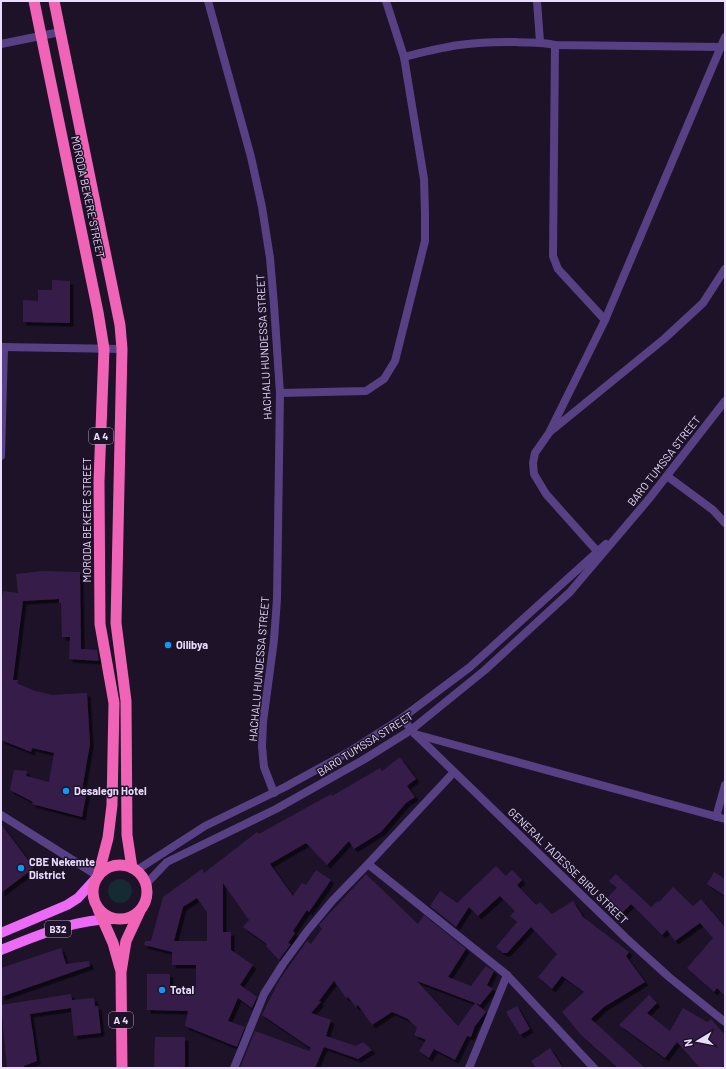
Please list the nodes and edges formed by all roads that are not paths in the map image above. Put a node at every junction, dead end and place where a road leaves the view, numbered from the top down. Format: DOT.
graph roads {
  1 [pos="34,1"];
  2 [pos="54,1"];
  3 [pos="208,1"];
  4 [pos="386,1"];
  5 [pos="537,1"];
  6 [pos="60,32"];
  7 [pos="42,36"];
  8 [pos="725,37"];
  9 [pos="540,42"];
  10 [pos="1,44"];
  11 [pos="555,45"];
  12 [pos="722,46"];
  13 [pos="404,57"];
  14 [pos="725,269"];
  15 [pos="605,320"];
  16 [pos="3,347"];
  17 [pos="104,349"];
  18 [pos="122,350"];
  19 [pos="280,392"];
  20 [pos="725,401"];
  21 [pos="549,433"];
  22 [pos="1,456"];
  23 [pos="667,476"];
  24 [pos="725,523"];
  25 [pos="619,533"];
  26 [pos="597,551"];
  27 [pos="116,623"];
  28 [pos="100,624"];
  29 [pos="126,701"];
  30 [pos="114,703"];
  31 [pos="402,718"];
  32 [pos="413,732"];
  33 [pos="454,772"];
  34 [pos="725,785"];
  35 [pos="274,793"];
  36 [pos="1,815"];
  37 [pos="716,818"];
  38 [pos="725,819"];
  39 [pos="368,864"];
  40 [pos="134,869"];
  41 [pos="98,876"];
  42 [pos="146,884"];
  43 [pos="97,904"];
  44 [pos="142,909"];
  45 [pos="103,919"];
  46 [pos="118,919"];
  47 [pos="1,933"];
  48 [pos="1,950"];
  49 [pos="121,972"];
  50 [pos="507,975"];
  51 [pos="725,1022"];
  52 [pos="122,1068"];
  53 [pos="234,1068"];
  54 [pos="469,1068"];
  55 [pos="594,1068"];
  1 -- 7 [label="highway, MORODA BEKERE STREET / A 4"];
  2 -- 6 [label="highway, MORODA BEKERE STREET / A 4"];
  3 -- 19 [label="street, HACHALU HUNDESSA STREET"];
  4 -- 13 [label="street"];
  5 -- 9 [label="street"];
  6 -- 7 [label="street"];
  6 -- 18 [label="highway, MORODA BEKERE STREET / A 4"];
  7 -- 10 [label="street"];
  7 -- 17 [label="highway, MORODA BEKERE STREET / A 4"];
  8 -- 12 [label="street"];
  9 -- 11 [label="street"];
  9 -- 13 [label="street"];
  11 -- 12 [label="street"];
  11 -- 15 [label="street"];
  12 -- 15 [label="street"];
  13 -- 19 [label="street"];
  14 -- 21 [label="street"];
  15 -- 21 [label="street"];
  16 -- 17 [label="street"];
  16 -- 22 [label="street"];
  17 -- 18 [label="street"];
  17 -- 28 [label="highway, MORODA BEKERE STREET / A 4"];
  18 -- 27 [label="highway, MORODA BEKERE STREET / A 4"];
  19 -- 35 [label="street, HACHALU HUNDESSA STREET"];
  20 -- 23 [label="street, BARO TUMSSA STREET"];
  21 -- 26 [label="street"];
  23 -- 24 [label="street"];
  23 -- 25 [label="street, BARO TUMSSA STREET"];
  25 -- 26 [label="street, BARO TUMSSA STREET"];
  25 -- 32 [label="street, BARO TUMSSA STREET"];
  26 -- 31 [label="street, BARO TUMSSA STREET"];
  27 -- 28 [label="highway"];
  27 -- 29 [label="highway, MORODA BEKERE STREET / A 4"];
  28 -- 30 [label="highway, MORODA BEKERE STREET / A 4"];
  29 -- 30 [label="highway"];
  29 -- 40 [label="highway, MORODA BEKERE STREET / A 4"];
  30 -- 41 [label="highway, MORODA BEKERE STREET / A 4"];
  31 -- 32 [label="street, GENERAL TADESSE BIRU STREET"];
  31 -- 35 [label="street, BARO TUMSSA STREET"];
  32 -- 33 [label="street, GENERAL TADESSE BIRU STREET"];
  32 -- 37 [label="street"];
  32 -- 42 [label="street, BARO TUMSSA STREET"];
  33 -- 39 [label="street"];
  33 -- 51 [label="street, GENERAL TADESSE BIRU STREET"];
  34 -- 37 [label="street"];
  35 -- 40 [label="street, BARO TUMSSA STREET"];
  36 -- 41 [label="street"];
  37 -- 38 [label="street"];
  39 -- 50 [label="street"];
  39 -- 53 [label="street"];
  40 -- 41 [label="highway, B32"];
  40 -- 42 [label="highway"];
  41 -- 43 [label="highway"];
  41 -- 47 [label="main road, B32"];
  42 -- 44 [label="highway"];
  43 -- 45 [label="highway, A 4"];
  43 -- 46 [label="highway"];
  44 -- 46 [label="highway, B32"];
  44 -- 49 [label="highway, A 4"];
  45 -- 46 [label="main road, B32"];
  45 -- 48 [label="main road, B32"];
  45 -- 49 [label="highway, A 4"];
  49 -- 52 [label="highway, A 4"];
  50 -- 54 [label="street"];
  50 -- 55 [label="street"];
}
